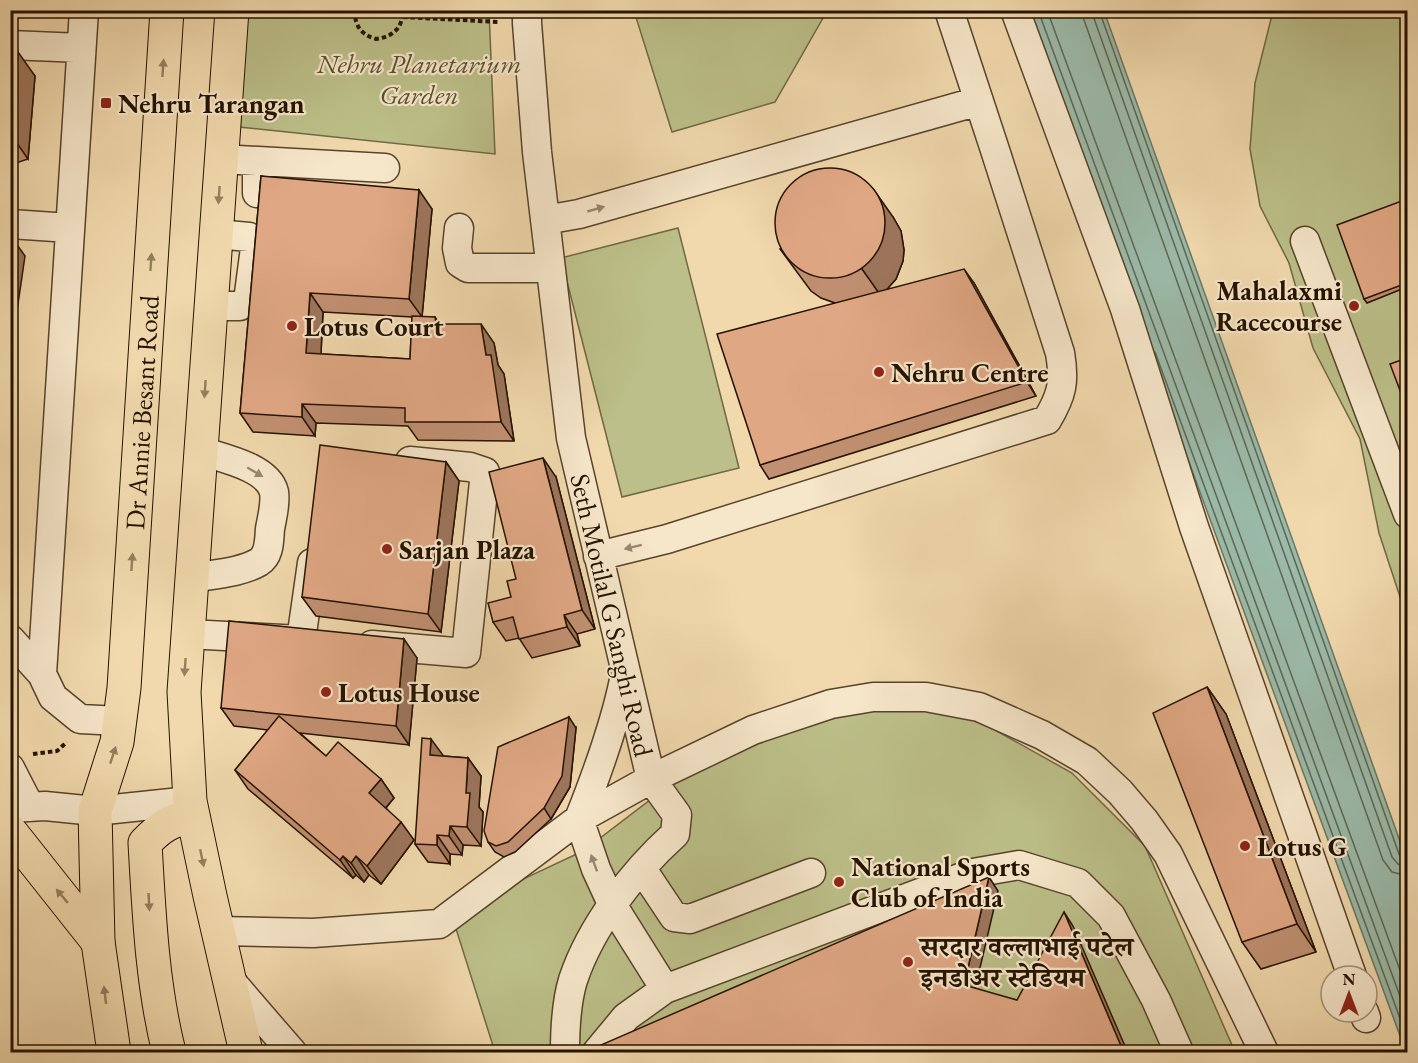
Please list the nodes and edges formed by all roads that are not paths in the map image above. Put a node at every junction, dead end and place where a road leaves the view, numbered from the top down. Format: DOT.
graph roads {
  1 [pos="84,10"];
  2 [pos="167,10"];
  3 [pos="232,10"];
  4 [pos="949,10"];
  5 [pos="1015,10"];
  6 [pos="527,17"];
  7 [pos="10,45"];
  8 [pos="81,48"];
  9 [pos="979,101"];
  10 [pos="221,159"];
  11 [pos="257,161"];
  12 [pos="385,168"];
  13 [pos="257,193"];
  14 [pos="545,220"];
  15 [pos="10,224"];
  16 [pos="70,228"];
  17 [pos="459,228"];
  18 [pos="1305,241"];
  19 [pos="550,268"];
  20 [pos="201,451"];
  21 [pos="387,458"];
  22 [pos="1407,514"];
  23 [pos="316,534"];
  24 [pos="598,556"];
  25 [pos="192,578"];
  26 [pos="188,634"];
  27 [pos="10,639"];
  28 [pos="325,641"];
  29 [pos="626,672"];
  30 [pos="42,674"];
  31 [pos="120,721"];
  32 [pos="16,762"];
  33 [pos="651,779"];
  34 [pos="192,809"];
  35 [pos="95,811"];
  36 [pos="17,816"];
  37 [pos="579,819"];
  38 [pos="642,869"];
  39 [pos="811,873"];
  40 [pos="613,906"];
  41 [pos="218,931"];
  42 [pos="98,942"];
  43 [pos="1348,964"];
  44 [pos="229,979"];
  45 [pos="665,989"];
  46 [pos="114,1053"];
  47 [pos="169,1053"];
  48 [pos="246,1053"];
  49 [pos="292,1053"];
  50 [pos="565,1053"];
  51 [pos="597,1053"];
  52 [pos="1179,1053"];
  53 [pos="1264,1053"];
  1 -- 8 [label="street"];
  31 -- 2 [label="main road, Dr Annie Besant Road, one-way"];
  3 -- 10 [label="main road"];
  4 -- 9 [label="street"];
  5 -- 43 [label="street"];
  6 -- 14 [label="street, Seth Motilal G Sanghi Road"];
  7 -- 8 [label="street"];
  8 -- 16 [label="street"];
  14 -- 9 [label="street, one-way"];
  9 -- 24 [label="street, one-way"];
  10 -- 11 [label="street"];
  10 -- 20 [label="main road, one-way"];
  11 -- 12 [label="street"];
  11 -- 13 [label="street"];
  14 -- 19 [label="street, Seth Motilal G Sanghi Road"];
  15 -- 16 [label="street"];
  16 -- 30 [label="street"];
  17 -- 19 [label="street"];
  18 -- 22 [label="street"];
  19 -- 24 [label="street, Seth Motilal G Sanghi Road"];
  20 -- 25 [label="main road"];
  20 -- 25 [label="street, one-way"];
  21 -- 28 [label="street"];
  23 -- 28 [label="street"];
  24 -- 29 [label="street, Seth Motilal G Sanghi Road"];
  25 -- 26 [label="main road"];
  26 -- 28 [label="street"];
  26 -- 34 [label="main road, one-way"];
  27 -- 30 [label="street"];
  29 -- 33 [label="street, Seth Motilal G Sanghi Road"];
  29 -- 37 [label="street"];
  30 -- 31 [label="street"];
  35 -- 31 [label="main road, Dr Annie Besant Road, one-way"];
  32 -- 36 [label="street"];
  33 -- 37 [label="street, Seth Motilal G Sanghi Road"];
  33 -- 38 [label="street"];
  33 -- 53 [label="street"];
  34 -- 35 [label="street"];
  34 -- 41 [label="main road, one-way"];
  34 -- 47 [label="main road, one-way"];
  35 -- 36 [label="street"];
  35 -- 42 [label="main road, Dr Annie Besant Road"];
  42 -- 36 [label="main road, one-way"];
  40 -- 37 [label="street, one-way"];
  37 -- 41 [label="street, Seth Motilal G Sanghi Road"];
  38 -- 39 [label="street"];
  38 -- 40 [label="street"];
  40 -- 45 [label="street"];
  40 -- 50 [label="street"];
  41 -- 44 [label="main road"];
  46 -- 42 [label="main road, Dr Annie Besant Road, one-way"];
  44 -- 48 [label="main road"];
  44 -- 49 [label="street"];
  45 -- 51 [label="street"];
  45 -- 52 [label="street"];
}
